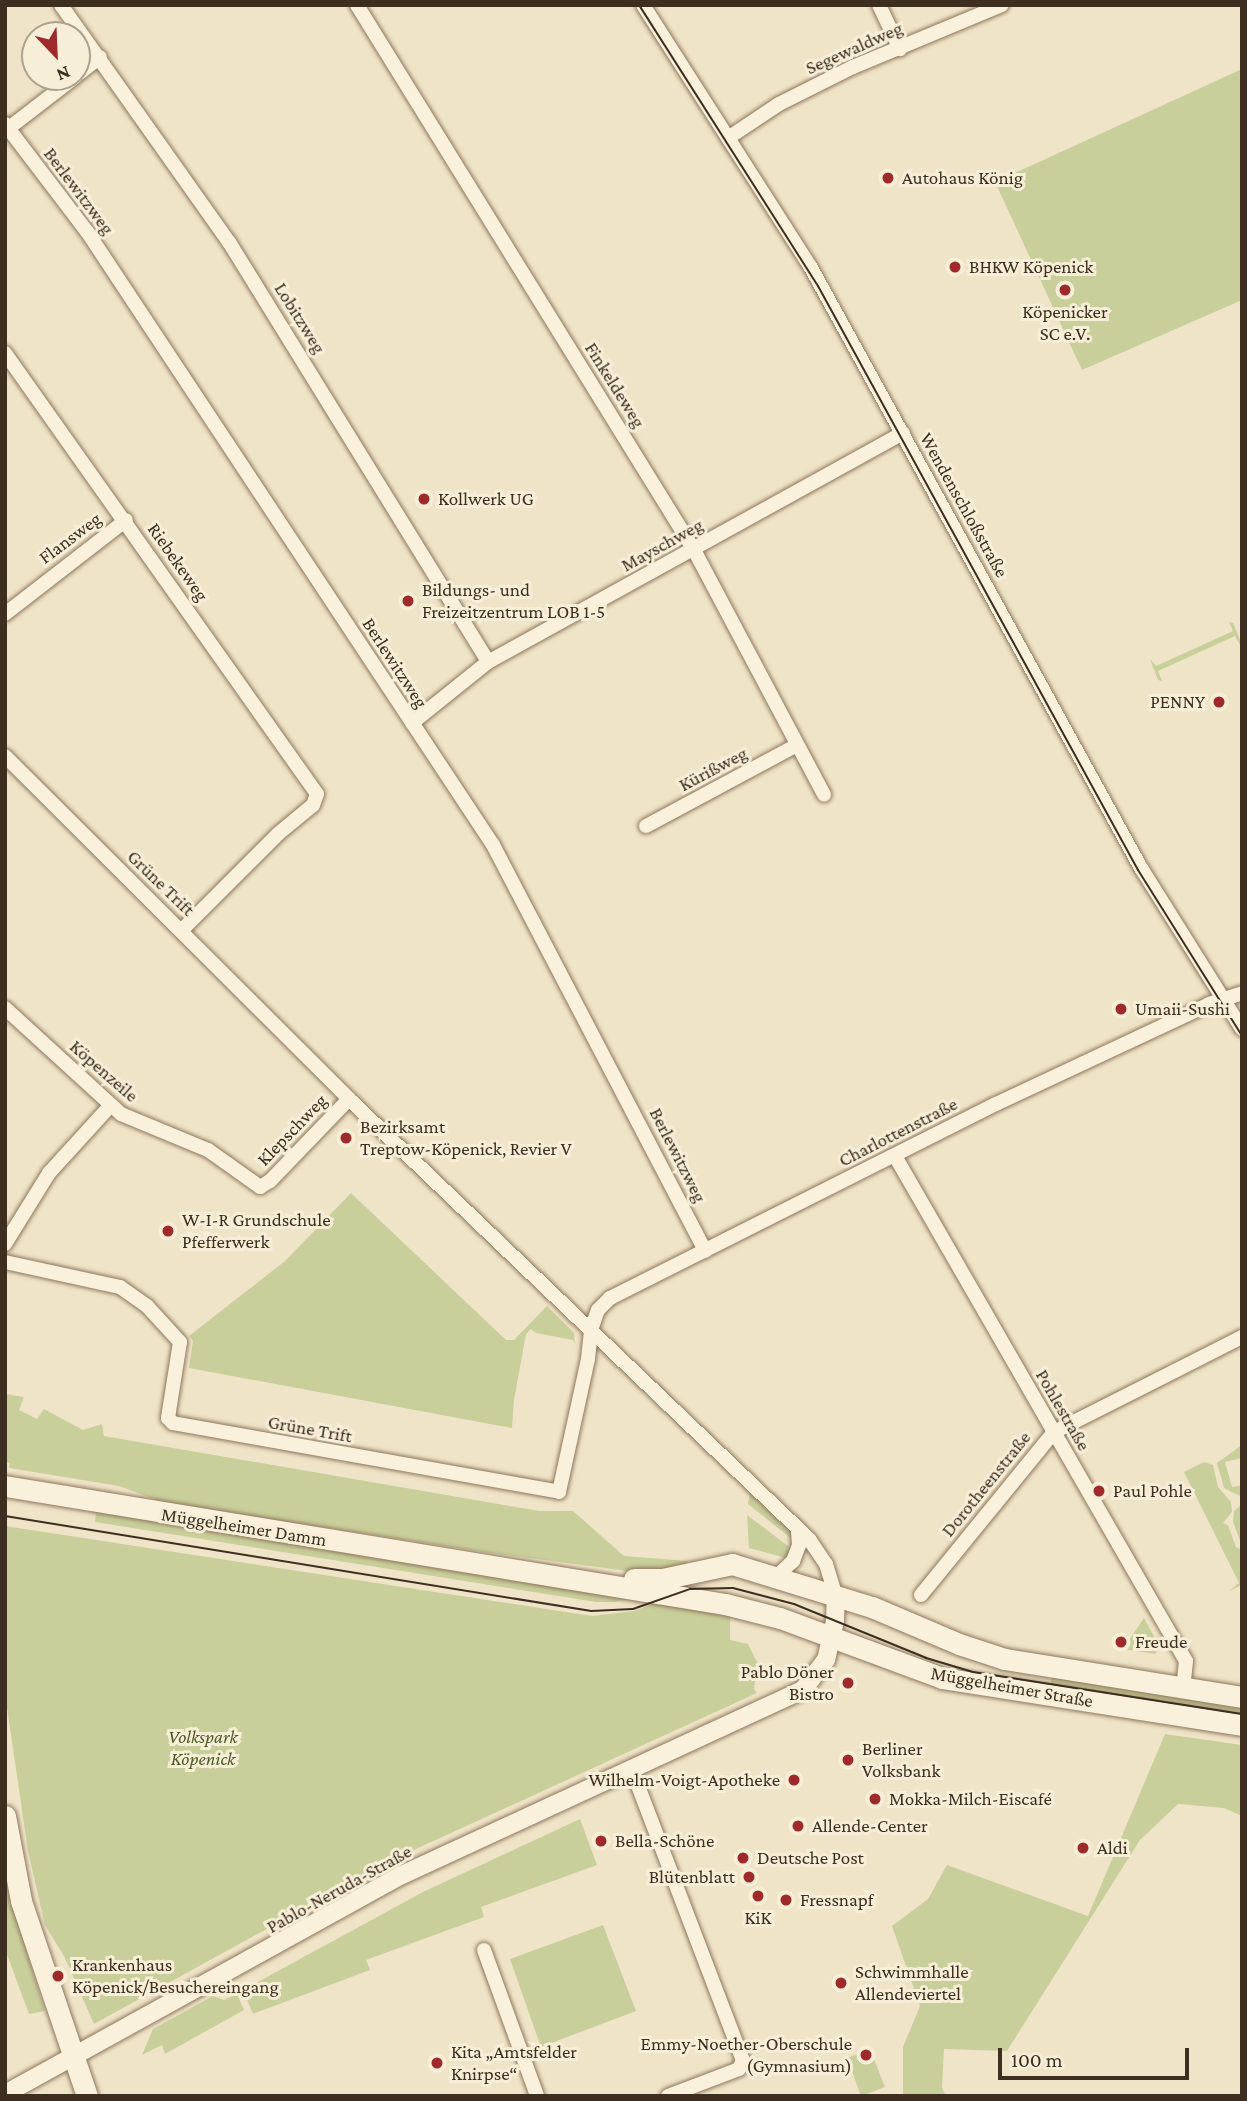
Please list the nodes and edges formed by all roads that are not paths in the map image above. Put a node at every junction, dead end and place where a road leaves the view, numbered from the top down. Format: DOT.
graph roads {
  1 [pos="61,5"];
  2 [pos="357,5"];
  3 [pos="643,5"];
  4 [pos="879,5"];
  5 [pos="1002,5"];
  6 [pos="900,48"];
  7 [pos="100,57"];
  8 [pos="91,64"];
  9 [pos="56,91"];
  10 [pos="6,128"];
  11 [pos="728,138"];
  12 [pos="5,353"];
  13 [pos="903,433"];
  14 [pos="126,520"];
  15 [pos="694,550"];
  16 [pos="5,614"];
  17 [pos="488,662"];
  18 [pos="412,723"];
  19 [pos="797,745"];
  20 [pos="5,756"];
  21 [pos="824,795"];
  22 [pos="646,826"];
  23 [pos="182,930"];
  24 [pos="1242,993"];
  25 [pos="1224,997"];
  26 [pos="5,1008"];
  27 [pos="1242,1029"];
  28 [pos="349,1099"];
  29 [pos="110,1106"];
  30 [pos="895,1156"];
  31 [pos="260,1187"];
  32 [pos="5,1244"];
  33 [pos="705,1251"];
  34 [pos="5,1262"];
  35 [pos="591,1331"];
  36 [pos="1242,1337"];
  37 [pos="1054,1432"];
  38 [pos="5,1486"];
  39 [pos="798,1529"];
  40 [pos="483,1565"];
  41 [pos="778,1575"];
  42 [pos="799,1586"];
  43 [pos="921,1595"];
  44 [pos="836,1596"];
  45 [pos="789,1621"];
  46 [pos="833,1638"];
  47 [pos="1183,1688"];
  48 [pos="1242,1697"];
  49 [pos="1242,1725"];
  50 [pos="632,1770"];
  51 [pos="5,1816"];
  52 [pos="484,1950"];
  53 [pos="73,2059"];
  54 [pos="5,2094"];
  55 [pos="87,2096"];
  56 [pos="537,2096"];
  57 [pos="668,2096"];
  1 -- 7 [label="street, Lobitzweg"];
  2 -- 15 [label="street, Finkeldeweg"];
  3 -- 11 [label="street, Wendenschloßstraße"];
  4 -- 6 [label="street"];
  5 -- 6 [label="street, Segewaldweg"];
  6 -- 11 [label="street, Segewaldweg"];
  7 -- 8 [label="street"];
  7 -- 17 [label="street, Lobitzweg"];
  9 -- 10 [label="street"];
  10 -- 18 [label="street, Berlewitzweg"];
  11 -- 13 [label="street, Wendenschloßstraße"];
  12 -- 14 [label="street, Riebekeweg"];
  13 -- 15 [label="street, Mayschweg"];
  13 -- 25 [label="street, Wendenschloßstraße"];
  14 -- 16 [label="street, Flansweg"];
  14 -- 23 [label="street, Riebekeweg"];
  15 -- 17 [label="street, Mayschweg"];
  15 -- 19 [label="street, Finkeldeweg"];
  17 -- 18 [label="street, Mayschweg"];
  18 -- 33 [label="street, Berlewitzweg"];
  19 -- 21 [label="street, Finkeldeweg"];
  19 -- 22 [label="street, Kürißweg"];
  20 -- 23 [label="street, Grüne Trift"];
  23 -- 28 [label="street, Grüne Trift"];
  24 -- 25 [label="street, Charlottenstraße"];
  25 -- 27 [label="street, Wendenschloßstraße"];
  25 -- 30 [label="street, Charlottenstraße"];
  26 -- 29 [label="street, Köpenzeile"];
  28 -- 31 [label="street, Klepschweg"];
  28 -- 35 [label="street, Grüne Trift"];
  29 -- 31 [label="street, Köpenzeile"];
  29 -- 32 [label="street"];
  30 -- 33 [label="street, Charlottenstraße"];
  30 -- 37 [label="street, Pohlestraße"];
  33 -- 35 [label="street, Charlottenstraße"];
  34 -- 35 [label="street, Grüne Trift"];
  35 -- 39 [label="street, Grüne Trift"];
  36 -- 37 [label="street, Dorotheenstraße"];
  37 -- 43 [label="street, Dorotheenstraße"];
  37 -- 47 [label="street, Pohlestraße"];
  38 -- 40 [label="main road, Müggelheimer Damm"];
  39 -- 41 [label="street"];
  39 -- 44 [label="street, Grüne Trift"];
  40 -- 41 [label="main road, Müggelheimer Damm"];
  40 -- 45 [label="main road, Müggelheimer Damm"];
  41 -- 42 [label="main road, Müggelheimer Damm"];
  42 -- 44 [label="main road, Müggelheimer Straße"];
  44 -- 46 [label="street"];
  44 -- 47 [label="main road, Müggelheimer Straße"];
  45 -- 46 [label="main road, Müggelheimer Straße"];
  46 -- 49 [label="main road, Müggelheimer Straße"];
  46 -- 50 [label="street, Pablo-Neruda-Straße"];
  47 -- 48 [label="main road, Müggelheimer Straße"];
  50 -- 53 [label="street, Pablo-Neruda-Straße"];
  50 -- 57 [label="street"];
  51 -- 53 [label="main road"];
  52 -- 56 [label="street"];
  53 -- 54 [label="street, Pablo-Neruda-Straße"];
  53 -- 55 [label="main road"];
}
